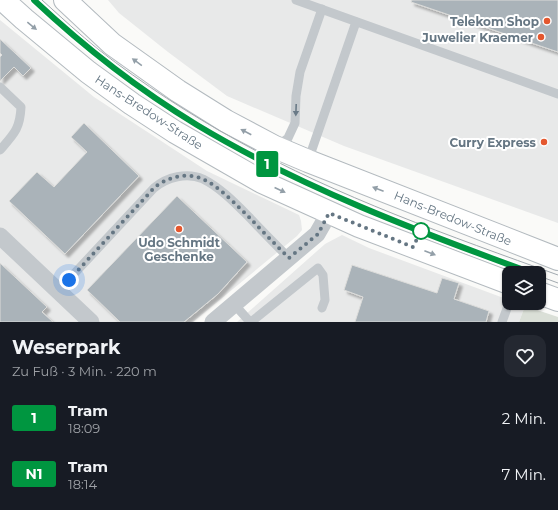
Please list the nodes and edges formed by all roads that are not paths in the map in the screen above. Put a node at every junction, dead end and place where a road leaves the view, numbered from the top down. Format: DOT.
graph roads {
  1 [pos="3,0"];
  2 [pos="65,0"];
  3 [pos="296,0"];
  4 [pos="322,9"];
  5 [pos="356,22"];
  6 [pos="0,87"];
  7 [pos="558,94"];
  8 [pos="275,147"];
  9 [pos="0,150"];
  10 [pos="308,161"];
  11 [pos="329,213"];
  12 [pos="0,237"];
  13 [pos="289,258"];
  14 [pos="558,260"];
  15 [pos="502,281"];
  16 [pos="58,291"];
  17 [pos="546,296"];
  18 [pos="558,300"];
  19 [pos="234,304"];
  20 [pos="322,308"];
  21 [pos="506,310"];
  22 [pos="91,322"];
  23 [pos="213,322"];
  24 [pos="250,322"];
  25 [pos="502,322"];
  1 -- 11 [label="main road, Hans-Bredow-Straße, one-way"];
  8 -- 2 [label="main road, Hans-Bredow-Straße, one-way"];
  3 -- 4 [label="lane"];
  4 -- 5 [label="lane"];
  4 -- 8 [label="lane, one-way"];
  5 -- 7 [label="lane"];
  5 -- 10 [label="lane"];
  6 -- 9 [label="lane"];
  8 -- 10 [label="main road, Hans-Bredow-Straße"];
  14 -- 10 [label="main road, Hans-Bredow-Straße, one-way"];
  11 -- 13 [label="street"];
  11 -- 15 [label="main road, Hans-Bredow-Straße, one-way"];
  12 -- 16 [label="street"];
  13 -- 16 [label="lane"];
  13 -- 19 [label="street"];
  16 -- 22 [label="street"];
  17 -- 18 [label="main road"];
  19 -- 23 [label="street"];
  19 -- 24 [label="lane"];
  20 -- 24 [label="lane"];
  21 -- 25 [label="lane"];
}
